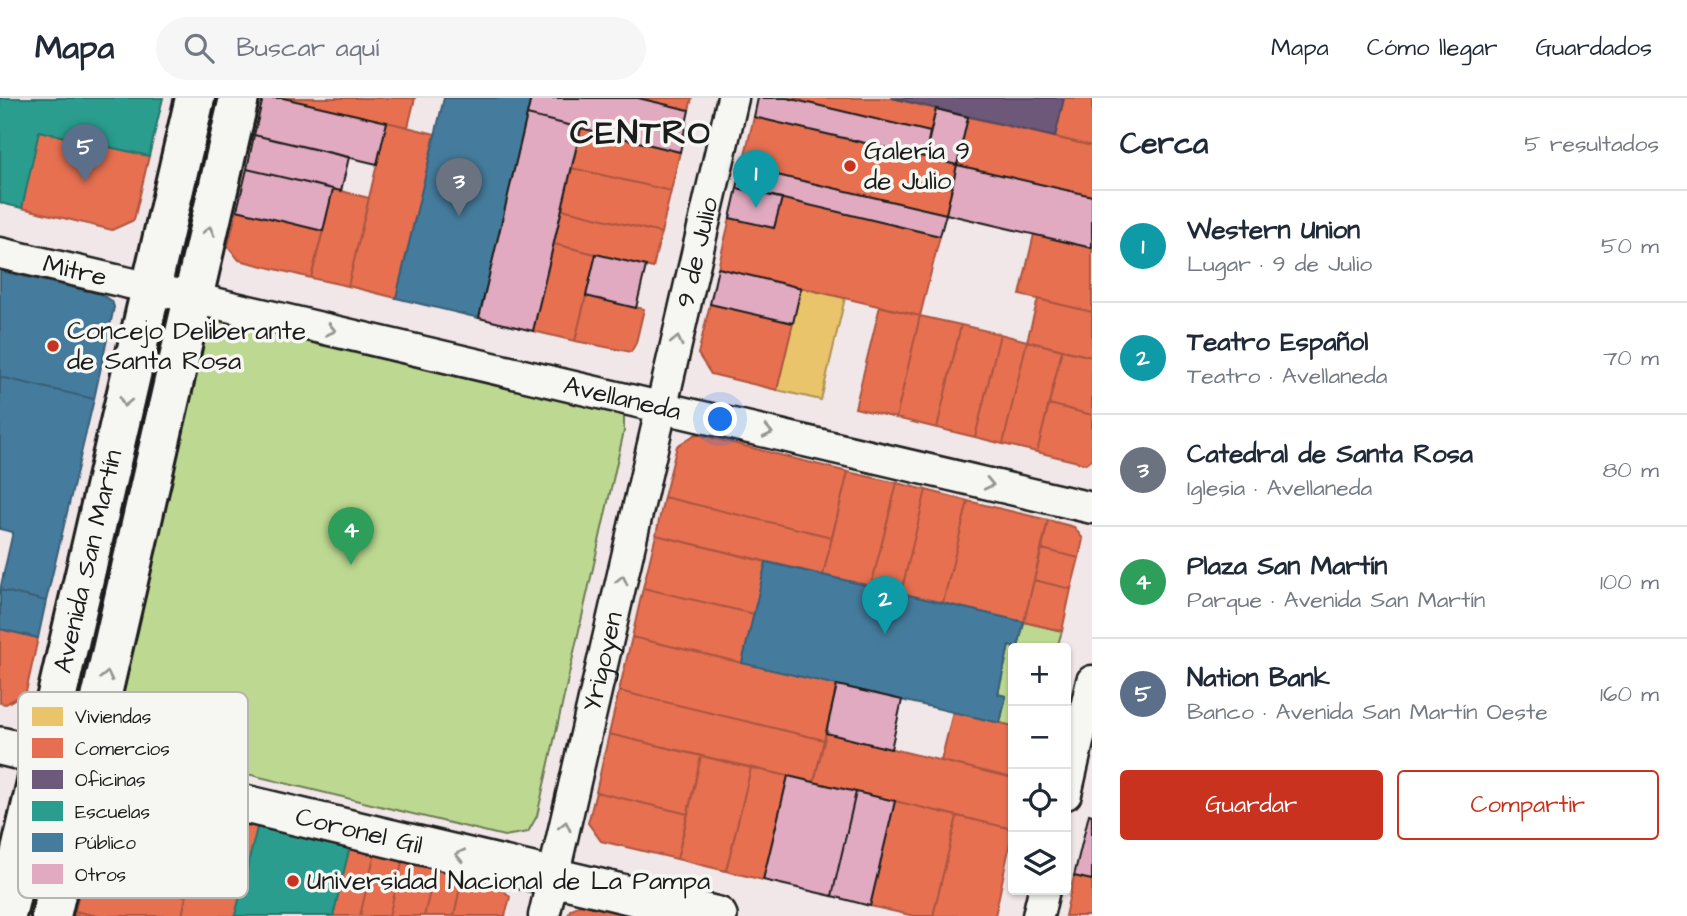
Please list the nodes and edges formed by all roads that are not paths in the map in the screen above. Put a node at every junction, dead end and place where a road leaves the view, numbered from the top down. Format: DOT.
graph roads {
  1 [pos="195,98"];
  2 [pos="239,98"];
  3 [pos="733,98"];
  4 [pos="0,253"];
  5 [pos="151,288"];
  6 [pos="193,298"];
  7 [pos="662,408"];
  8 [pos="109,473"];
  9 [pos="151,482"];
  10 [pos="1092,508"];
  11 [pos="86,573"];
  12 [pos="128,583"];
  13 [pos="1092,681"];
  14 [pos="58,692"];
  15 [pos="103,692"];
  16 [pos="0,746"];
  17 [pos="18,751"];
  18 [pos="1071,772"];
  19 [pos="248,805"];
  20 [pos="18,864"];
  21 [pos="553,877"];
  22 [pos="1043,895"];
  23 [pos="55,898"];
  24 [pos="6,916"];
  25 [pos="51,916"];
  26 [pos="544,916"];
  27 [pos="718,916"];
  28 [pos="1038,916"];
  1 -- 5 [label="main road, Avenida San Martín"];
  6 -- 2 [label="main road, Avenida San Martín, one-way"];
  7 -- 3 [label="street, 9 de Julio, one-way"];
  4 -- 5 [label="street, Mitre"];
  5 -- 6 [label="street, Avellaneda"];
  5 -- 8 [label="main road, Avenida San Martín, one-way"];
  6 -- 7 [label="street, Avellaneda, one-way"];
  6 -- 9 [label="main road, Avenida San Martín"];
  7 -- 10 [label="street, Avellaneda, one-way"];
  21 -- 7 [label="street, Yrigoyen, one-way"];
  8 -- 9 [label="main road"];
  8 -- 11 [label="main road, Avenida San Martín"];
  9 -- 12 [label="main road, Avenida San Martín"];
  11 -- 12 [label="main road"];
  11 -- 14 [label="main road, Avenida San Martín"];
  15 -- 12 [label="main road, Avenida San Martín, one-way"];
  13 -- 18 [label="street"];
  16 -- 17 [label="street, Coronel Gil"];
  21 -- 19 [label="street, Coronel Gil, one-way"];
  20 -- 24 [label="main road, Avenida San Martín"];
  21 -- 26 [label="street, Yrigoyen"];
  21 -- 27 [label="street, Coronel Gil"];
  22 -- 28 [label="street"];
  23 -- 25 [label="main road, Avenida San Martín"];
}
